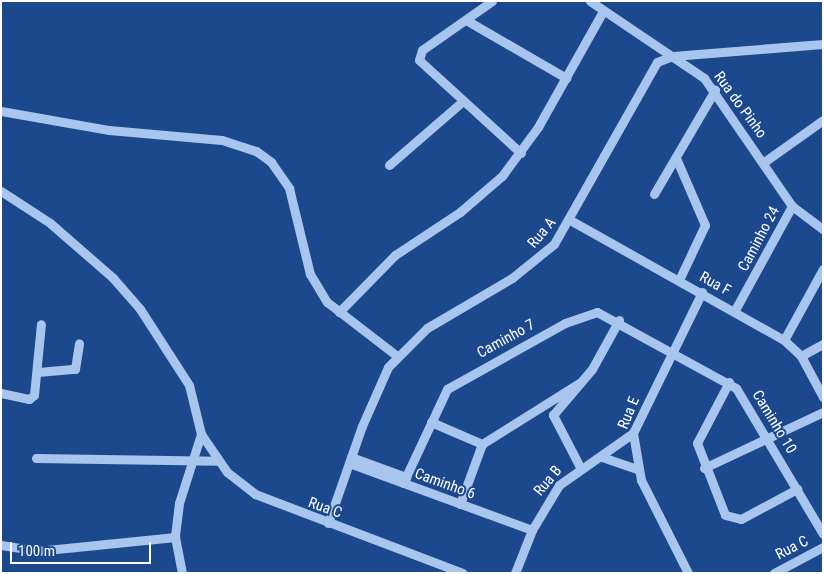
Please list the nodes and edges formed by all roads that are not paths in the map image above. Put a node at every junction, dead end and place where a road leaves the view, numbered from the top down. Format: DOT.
graph roads {
  1 [pos="492,1"];
  2 [pos="590,1"];
  3 [pos="603,11"];
  4 [pos="466,20"];
  5 [pos="823,44"];
  6 [pos="673,56"];
  7 [pos="566,78"];
  8 [pos="715,90"];
  9 [pos="463,101"];
  10 [pos="1,111"];
  11 [pos="823,120"];
  12 [pos="521,152"];
  13 [pos="676,158"];
  14 [pos="764,162"];
  15 [pos="389,165"];
  16 [pos="1,191"];
  17 [pos="654,194"];
  18 [pos="792,206"];
  19 [pos="570,220"];
  20 [pos="823,229"];
  21 [pos="823,269"];
  22 [pos="679,280"];
  23 [pos="702,292"];
  24 [pos="735,310"];
  25 [pos="339,312"];
  26 [pos="619,320"];
  27 [pos="41,324"];
  28 [pos="784,340"];
  29 [pos="79,343"];
  30 [pos="823,344"];
  31 [pos="674,350"];
  32 [pos="396,356"];
  33 [pos="801,356"];
  34 [pos="38,372"];
  35 [pos="581,382"];
  36 [pos="729,382"];
  37 [pos="1,393"];
  38 [pos="823,397"];
  39 [pos="823,412"];
  40 [pos="431,422"];
  41 [pos="633,433"];
  42 [pos="202,434"];
  43 [pos="769,437"];
  44 [pos="482,444"];
  45 [pos="602,456"];
  46 [pos="36,458"];
  47 [pos="190,459"];
  48 [pos="350,460"];
  49 [pos="218,461"];
  50 [pos="580,467"];
  51 [pos="704,468"];
  52 [pos="637,469"];
  53 [pos="404,480"];
  54 [pos="798,489"];
  55 [pos="460,504"];
  56 [pos="328,523"];
  57 [pos="532,530"];
  58 [pos="823,534"];
  59 [pos="175,537"];
  60 [pos="1,545"];
  61 [pos="823,547"];
  62 [pos="436,568"];
  63 [pos="182,573"];
  64 [pos="463,573"];
  65 [pos="515,573"];
  66 [pos="688,573"];
  67 [pos="774,573"];
  1 -- 4 [label="street"];
  2 -- 3 [label="street, Rua do Pinho"];
  3 -- 6 [label="street, Rua do Pinho"];
  3 -- 7 [label="street"];
  4 -- 7 [label="street"];
  4 -- 9 [label="street"];
  5 -- 6 [label="street, Rua A"];
  6 -- 8 [label="street, Rua do Pinho"];
  6 -- 19 [label="street, Rua A"];
  7 -- 12 [label="street"];
  8 -- 13 [label="street"];
  8 -- 14 [label="street, Rua do Pinho"];
  9 -- 12 [label="street"];
  9 -- 15 [label="street"];
  10 -- 25 [label="street"];
  11 -- 14 [label="street"];
  12 -- 25 [label="street"];
  13 -- 17 [label="street"];
  13 -- 22 [label="street"];
  14 -- 18 [label="street, Rua do Pinho"];
  16 -- 42 [label="street, Rua C"];
  18 -- 20 [label="street, Rua do Pinho"];
  18 -- 24 [label="street, Caminho 24"];
  19 -- 22 [label="street, Rua F"];
  19 -- 32 [label="street, Rua A"];
  21 -- 28 [label="street"];
  22 -- 23 [label="street, Rua F"];
  23 -- 24 [label="street, Rua F"];
  23 -- 31 [label="street, Rua E"];
  24 -- 28 [label="street, Rua F"];
  25 -- 32 [label="street"];
  26 -- 31 [label="street, Caminho 7"];
  26 -- 35 [label="street"];
  26 -- 40 [label="street, Caminho 7"];
  27 -- 34 [label="street"];
  28 -- 33 [label="street, Rua F"];
  29 -- 34 [label="street"];
  30 -- 33 [label="street"];
  31 -- 36 [label="street, Caminho 10"];
  31 -- 41 [label="street, Rua E"];
  32 -- 48 [label="street, Rua A"];
  33 -- 38 [label="street, Rua F"];
  34 -- 37 [label="street"];
  35 -- 44 [label="street"];
  35 -- 50 [label="street"];
  36 -- 43 [label="street, Caminho 10"];
  36 -- 51 [label="street"];
  39 -- 43 [label="street"];
  40 -- 44 [label="street"];
  40 -- 53 [label="street, Caminho 7"];
  41 -- 45 [label="street, Rua B"];
  41 -- 52 [label="street, Rua E"];
  42 -- 47 [label="street"];
  42 -- 49 [label="street, Rua C"];
  43 -- 51 [label="street"];
  43 -- 54 [label="street, Caminho 10"];
  44 -- 55 [label="street"];
  45 -- 50 [label="street, Rua B"];
  45 -- 52 [label="street"];
  46 -- 47 [label="street"];
  47 -- 49 [label="street"];
  47 -- 59 [label="street"];
  48 -- 53 [label="street, Caminho 6"];
  48 -- 56 [label="street, Rua A"];
  49 -- 56 [label="street, Rua C"];
  50 -- 57 [label="street, Rua B"];
  51 -- 54 [label="street"];
  52 -- 66 [label="street, Rua E"];
  53 -- 55 [label="street, Caminho 6"];
  54 -- 58 [label="street, Caminho 10"];
  55 -- 57 [label="street, Caminho 6"];
  56 -- 62 [label="street, Rua C"];
  57 -- 65 [label="street, Rua B"];
  59 -- 60 [label="street"];
  59 -- 63 [label="street"];
  61 -- 67 [label="street, Rua C"];
  62 -- 64 [label="street, Rua C"];
}
